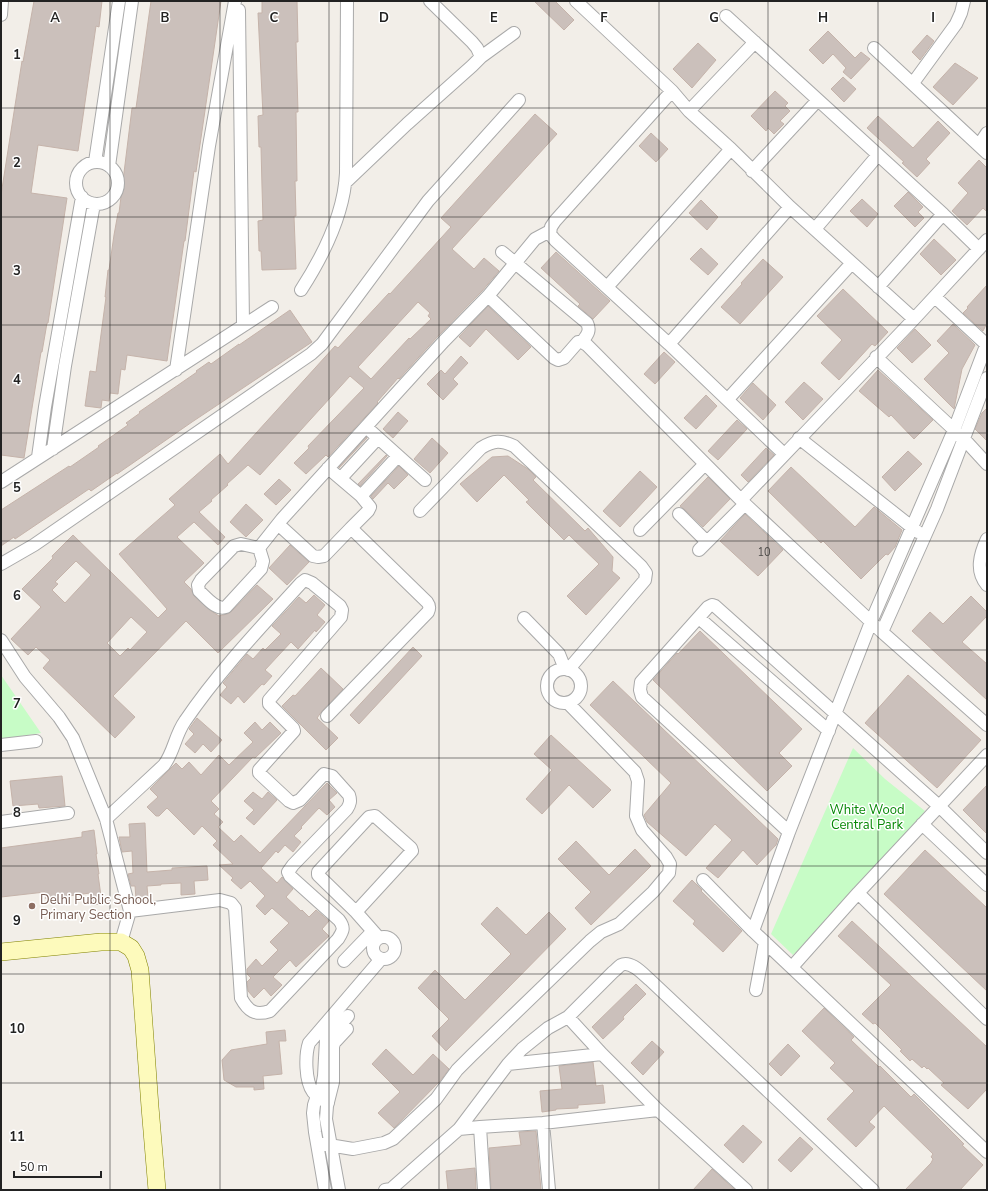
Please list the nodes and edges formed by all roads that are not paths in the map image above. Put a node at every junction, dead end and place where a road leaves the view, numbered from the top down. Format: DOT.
graph roads {
  1 [pos="119,1"];
  2 [pos="132,1"];
  3 [pos="235,1"];
  4 [pos="239,1"];
  5 [pos="347,1"];
  6 [pos="430,1"];
  7 [pos="576,1"];
  8 [pos="964,1"];
  9 [pos="726,16"];
  10 [pos="514,33"];
  11 [pos="754,42"];
  12 [pos="874,48"];
  13 [pos="481,57"];
  14 [pos="913,83"];
  15 [pos="672,91"];
  16 [pos="519,100"];
  17 [pos="818,100"];
  18 [pos="689,111"];
  19 [pos="987,133"];
  20 [pos="730,148"];
  21 [pos="983,149"];
  22 [pos="878,155"];
  23 [pos="95,162"];
  24 [pos="109,166"];
  25 [pos="752,171"];
  26 [pos="345,183"];
  27 [pos="82,197"];
  28 [pos="94,204"];
  29 [pos="790,207"];
  30 [pos="943,214"];
  31 [pos="815,228"];
  32 [pos="550,231"];
  33 [pos="983,244"];
  34 [pos="502,252"];
  35 [pos="515,262"];
  36 [pos="851,264"];
  37 [pos="607,287"];
  38 [pos="878,287"];
  39 [pos="301,290"];
  40 [pos="488,296"];
  41 [pos="935,296"];
  42 [pos="272,307"];
  43 [pos="914,319"];
  44 [pos="244,324"];
  45 [pos="582,342"];
  46 [pos="669,344"];
  47 [pos="987,344"];
  48 [pos="876,357"];
  49 [pos="176,370"];
  50 [pos="987,378"];
  51 [pos="728,399"];
  52 [pos="366,427"];
  53 [pos="954,430"];
  54 [pos="378,438"];
  55 [pos="799,438"];
  56 [pos="964,439"];
  57 [pos="53,449"];
  58 [pos="784,454"];
  59 [pos="398,456"];
  60 [pos="38,457"];
  61 [pos="705,464"];
  62 [pos="987,464"];
  63 [pos="328,468"];
  64 [pos="342,478"];
  65 [pos="425,480"];
  66 [pos="1,482"];
  67 [pos="361,496"];
  68 [pos="743,502"];
  69 [pos="420,511"];
  70 [pos="679,514"];
  71 [pos="278,524"];
  72 [pos="351,528"];
  73 [pos="912,528"];
  74 [pos="640,530"];
  75 [pos="925,537"];
  76 [pos="987,539"];
  77 [pos="259,548"];
  78 [pos="1,564"];
  79 [pos="987,585"];
  80 [pos="698,618"];
  81 [pos="522,621"];
  82 [pos="871,622"];
  83 [pos="882,632"];
  84 [pos="1,640"];
  85 [pos="564,669"];
  86 [pos="568,703"];
  87 [pos="836,714"];
  88 [pos="327,716"];
  89 [pos="987,725"];
  90 [pos="829,731"];
  91 [pos="36,741"];
  92 [pos="1,745"];
  93 [pos="987,755"];
  94 [pos="939,806"];
  95 [pos="68,813"];
  96 [pos="106,819"];
  97 [pos="1,822"];
  98 [pos="922,824"];
  99 [pos="789,832"];
  100 [pos="987,853"];
  101 [pos="703,880"];
  102 [pos="987,885"];
  103 [pos="858,893"];
  104 [pos="130,911"];
  105 [pos="356,912"];
  106 [pos="754,931"];
  107 [pos="376,934"];
  108 [pos="121,942"];
  109 [pos="765,942"];
  110 [pos="1,952"];
  111 [pos="381,959"];
  112 [pos="344,961"];
  113 [pos="792,967"];
  114 [pos="756,990"];
  115 [pos="568,1017"];
  116 [pos="987,1019"];
  117 [pos="602,1054"];
  118 [pos="508,1064"];
  119 [pos="317,1096"];
  120 [pos="328,1103"];
  121 [pos="658,1110"];
  122 [pos="543,1123"];
  123 [pos="480,1127"];
  124 [pos="459,1129"];
  125 [pos="317,1143"];
  126 [pos="332,1145"];
  127 [pos="987,1152"];
  128 [pos="157,1190"];
  129 [pos="325,1190"];
  130 [pos="339,1190"];
  131 [pos="389,1190"];
  132 [pos="484,1190"];
  133 [pos="549,1190"];
  134 [pos="746,1190"];
  135 [pos="873,1190"];
  1 -- 23 [label="street"];
  2 -- 24 [label="street"];
  3 -- 49 [label="street"];
  4 -- 44 [label="street"];
  5 -- 26 [label="street"];
  6 -- 13 [label="street"];
  7 -- 15 [label="street"];
  8 -- 14 [label="street"];
  9 -- 11 [label="street"];
  10 -- 13 [label="street"];
  11 -- 17 [label="street"];
  11 -- 18 [label="street"];
  12 -- 14 [label="street"];
  13 -- 26 [label="street"];
  14 -- 21 [label="street"];
  15 -- 18 [label="street"];
  15 -- 32 [label="street"];
  16 -- 78 [label="street"];
  17 -- 22 [label="street"];
  17 -- 25 [label="street"];
  18 -- 20 [label="street"];
  19 -- 21 [label="street"];
  20 -- 25 [label="street"];
  20 -- 37 [label="street"];
  22 -- 30 [label="street"];
  22 -- 31 [label="street"];
  23 -- 24 [label="street"];
  23 -- 27 [label="street"];
  24 -- 28 [label="street"];
  25 -- 29 [label="street"];
  26 -- 39 [label="street"];
  27 -- 28 [label="street"];
  27 -- 60 [label="street"];
  28 -- 57 [label="street"];
  29 -- 31 [label="street"];
  29 -- 46 [label="street"];
  30 -- 33 [label="street"];
  30 -- 38 [label="street"];
  31 -- 36 [label="street"];
  32 -- 35 [label="street"];
  32 -- 37 [label="street"];
  33 -- 41 [label="street"];
  34 -- 35 [label="street"];
  35 -- 40 [label="street"];
  35 -- 45 [label="street"];
  36 -- 38 [label="street"];
  36 -- 51 [label="street"];
  37 -- 46 [label="street"];
  38 -- 43 [label="street"];
  40 -- 45 [label="street"];
  40 -- 52 [label="street"];
  41 -- 43 [label="street"];
  41 -- 47 [label="street"];
  42 -- 44 [label="street"];
  43 -- 48 [label="street"];
  44 -- 49 [label="street"];
  45 -- 61 [label="street"];
  46 -- 51 [label="street"];
  47 -- 53 [label="street"];
  48 -- 53 [label="street"];
  48 -- 55 [label="street"];
  49 -- 57 [label="street"];
  50 -- 56 [label="street"];
  51 -- 58 [label="street"];
  52 -- 54 [label="street"];
  52 -- 63 [label="street"];
  53 -- 56 [label="street"];
  53 -- 73 [label="street"];
  54 -- 59 [label="street"];
  54 -- 64 [label="street"];
  55 -- 58 [label="street"];
  55 -- 73 [label="street"];
  56 -- 62 [label="street"];
  56 -- 75 [label="street"];
  57 -- 60 [label="street"];
  58 -- 68 [label="street"];
  59 -- 65 [label="street"];
  59 -- 67 [label="street"];
  60 -- 66 [label="street"];
  61 -- 68 [label="street"];
  61 -- 74 [label="street"];
  63 -- 64 [label="street"];
  63 -- 71 [label="street"];
  64 -- 67 [label="street"];
  67 -- 72 [label="street"];
  68 -- 70 [label="street"];
  68 -- 82 [label="street"];
  69 -- 85 [label="street"];
  71 -- 72 [label="street"];
  71 -- 77 [label="street"];
  72 -- 88 [label="street"];
  73 -- 75 [label="street"];
  73 -- 82 [label="street"];
  75 -- 83 [label="street"];
  76 -- 79 [label="street"];
  77 -- 77 [label="street"];
  80 -- 87 [label="street"];
  80 -- 90 [label="street"];
  80 -- 99 [label="street"];
  81 -- 85 [label="street"];
  82 -- 83 [label="street"];
  82 -- 87 [label="street"];
  83 -- 89 [label="street"];
  84 -- 96 [label="street"];
  85 -- 86 [label="street"];
  85 -- 86 [label="street"];
  86 -- 126 [label="street"];
  87 -- 90 [label="street"];
  87 -- 94 [label="street"];
  90 -- 99 [label="street"];
  91 -- 92 [label="street"];
  93 -- 94 [label="street"];
  94 -- 98 [label="street"];
  94 -- 100 [label="street"];
  95 -- 97 [label="street"];
  96 -- 104 [label="street"];
  96 -- 104 [label="street"];
  98 -- 102 [label="street"];
  98 -- 103 [label="street"];
  99 -- 106 [label="street"];
  101 -- 106 [label="street"];
  103 -- 113 [label="street"];
  103 -- 116 [label="street"];
  104 -- 108 [label="street"];
  105 -- 105 [label="street"];
  105 -- 107 [label="street"];
  106 -- 109 [label="street"];
  107 -- 111 [label="street"];
  107 -- 111 [label="street"];
  107 -- 112 [label="street"];
  108 -- 110 [label="street"];
  108 -- 128 [label="street"];
  109 -- 113 [label="street"];
  109 -- 114 [label="street"];
  111 -- 119 [label="street"];
  113 -- 127 [label="street"];
  115 -- 117 [label="street"];
  115 -- 118 [label="street"];
  115 -- 135 [label="street"];
  117 -- 118 [label="street"];
  117 -- 121 [label="street"];
  118 -- 124 [label="street"];
  119 -- 120 [label="street"];
  119 -- 120 [label="street"];
  119 -- 125 [label="street"];
  120 -- 126 [label="street"];
  121 -- 122 [label="street"];
  121 -- 134 [label="street"];
  122 -- 123 [label="street"];
  122 -- 133 [label="street"];
  123 -- 124 [label="street"];
  123 -- 132 [label="street"];
  124 -- 131 [label="street"];
  125 -- 126 [label="street"];
  125 -- 129 [label="street"];
  126 -- 130 [label="street"];
}
